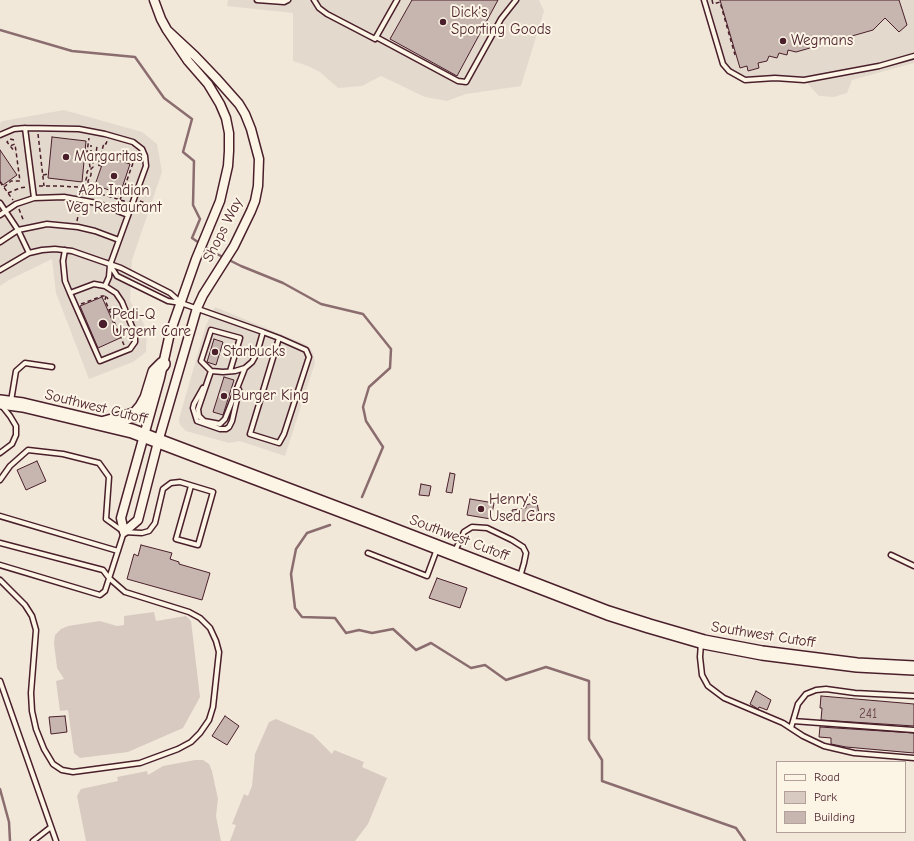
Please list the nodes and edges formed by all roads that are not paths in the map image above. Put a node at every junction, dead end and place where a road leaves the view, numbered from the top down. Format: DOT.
graph roads {
  1 [pos="154,0"];
  2 [pos="256,0"];
  3 [pos="288,0"];
  4 [pos="314,0"];
  5 [pos="397,0"];
  6 [pos="516,0"];
  7 [pos="704,0"];
  8 [pos="167,30"];
  9 [pos="376,37"];
  10 [pos="914,56"];
  11 [pos="25,128"];
  12 [pos="0,135"];
  13 [pos="34,198"];
  14 [pos="0,203"];
  15 [pos="5,211"];
  16 [pos="0,215"];
  17 [pos="128,215"];
  18 [pos="18,230"];
  19 [pos="119,240"];
  20 [pos="0,242"];
  21 [pos="65,250"];
  22 [pos="29,252"];
  23 [pos="110,265"];
  24 [pos="0,270"];
  25 [pos="105,286"];
  26 [pos="70,293"];
  27 [pos="181,303"];
  28 [pos="197,308"];
  29 [pos="263,332"];
  30 [pos="279,338"];
  31 [pos="163,364"];
  32 [pos="52,367"];
  33 [pos="245,368"];
  34 [pos="210,371"];
  35 [pos="230,371"];
  36 [pos="242,377"];
  37 [pos="207,382"];
  38 [pos="4,403"];
  39 [pos="100,424"];
  40 [pos="144,435"];
  41 [pos="158,442"];
  42 [pos="0,453"];
  43 [pos="0,480"];
  44 [pos="191,486"];
  45 [pos="0,516"];
  46 [pos="124,532"];
  47 [pos="0,543"];
  48 [pos="438,547"];
  49 [pos="118,551"];
  50 [pos="368,553"];
  51 [pos="454,554"];
  52 [pos="891,555"];
  53 [pos="0,565"];
  54 [pos="914,566"];
  55 [pos="109,578"];
  56 [pos="519,579"];
  57 [pos="0,580"];
  58 [pos="701,641"];
  59 [pos="914,668"];
  60 [pos="0,681"];
  61 [pos="914,696"];
  62 [pos="793,721"];
  63 [pos="791,728"];
  64 [pos="914,730"];
  65 [pos="914,758"];
  66 [pos="51,827"];
  67 [pos="33,841"];
  68 [pos="56,841"];
  1 -- 8 [label="street, Shops Way"];
  2 -- 3 [label="lane"];
  4 -- 9 [label="lane"];
  5 -- 9 [label="lane"];
  6 -- 9 [label="lane"];
  7 -- 10 [label="lane"];
  8 -- 27 [label="street, Shops Way"];
  8 -- 28 [label="street, Shops Way"];
  11 -- 12 [label="lane"];
  11 -- 13 [label="lane"];
  11 -- 17 [label="lane"];
  13 -- 15 [label="lane"];
  13 -- 17 [label="lane"];
  14 -- 15 [label="lane"];
  15 -- 16 [label="lane"];
  15 -- 18 [label="lane"];
  17 -- 19 [label="lane"];
  18 -- 19 [label="lane"];
  18 -- 20 [label="lane"];
  18 -- 22 [label="lane"];
  19 -- 23 [label="lane"];
  21 -- 22 [label="lane"];
  21 -- 23 [label="lane"];
  21 -- 26 [label="lane"];
  22 -- 24 [label="lane"];
  23 -- 25 [label="lane"];
  23 -- 27 [label="lane"];
  23 -- 27 [label="lane"];
  25 -- 26 [label="lane"];
  25 -- 26 [label="lane"];
  27 -- 28 [label="lane"];
  27 -- 31 [label="street, Shops Way"];
  28 -- 29 [label="lane"];
  28 -- 41 [label="street, Shops Way"];
  29 -- 30 [label="lane"];
  29 -- 33 [label="lane"];
  30 -- 30 [label="lane"];
  31 -- 39 [label="main road"];
  31 -- 40 [label="street, Shops Way"];
  32 -- 38 [label="lane"];
  33 -- 35 [label="lane"];
  33 -- 36 [label="lane"];
  34 -- 35 [label="lane"];
  34 -- 35 [label="lane"];
  34 -- 37 [label="lane"];
  36 -- 37 [label="lane"];
  36 -- 37 [label="lane"];
  38 -- 39 [label="main road, Southwest Cutoff"];
  38 -- 42 [label="lane"];
  39 -- 40 [label="main road, Southwest Cutoff"];
  40 -- 41 [label="main road, Southwest Cutoff"];
  40 -- 46 [label="street, Shops Way"];
  41 -- 46 [label="street, Shops Way"];
  41 -- 48 [label="main road, Southwest Cutoff"];
  43 -- 46 [label="lane"];
  44 -- 44 [label="lane"];
  44 -- 46 [label="lane"];
  45 -- 49 [label="lane"];
  46 -- 49 [label="lane"];
  47 -- 55 [label="lane"];
  48 -- 50 [label="lane"];
  48 -- 51 [label="main road, Southwest Cutoff"];
  49 -- 55 [label="lane"];
  51 -- 56 [label="main road, Southwest Cutoff"];
  51 -- 56 [label="lane"];
  52 -- 54 [label="lane"];
  53 -- 55 [label="lane"];
  55 -- 57 [label="lane"];
  56 -- 58 [label="main road, Southwest Cutoff"];
  58 -- 59 [label="main road, Southwest Cutoff"];
  58 -- 63 [label="lane"];
  60 -- 66 [label="lane"];
  61 -- 62 [label="lane"];
  62 -- 63 [label="lane"];
  62 -- 64 [label="lane"];
  63 -- 65 [label="lane"];
  66 -- 67 [label="lane"];
  66 -- 68 [label="lane"];
}
